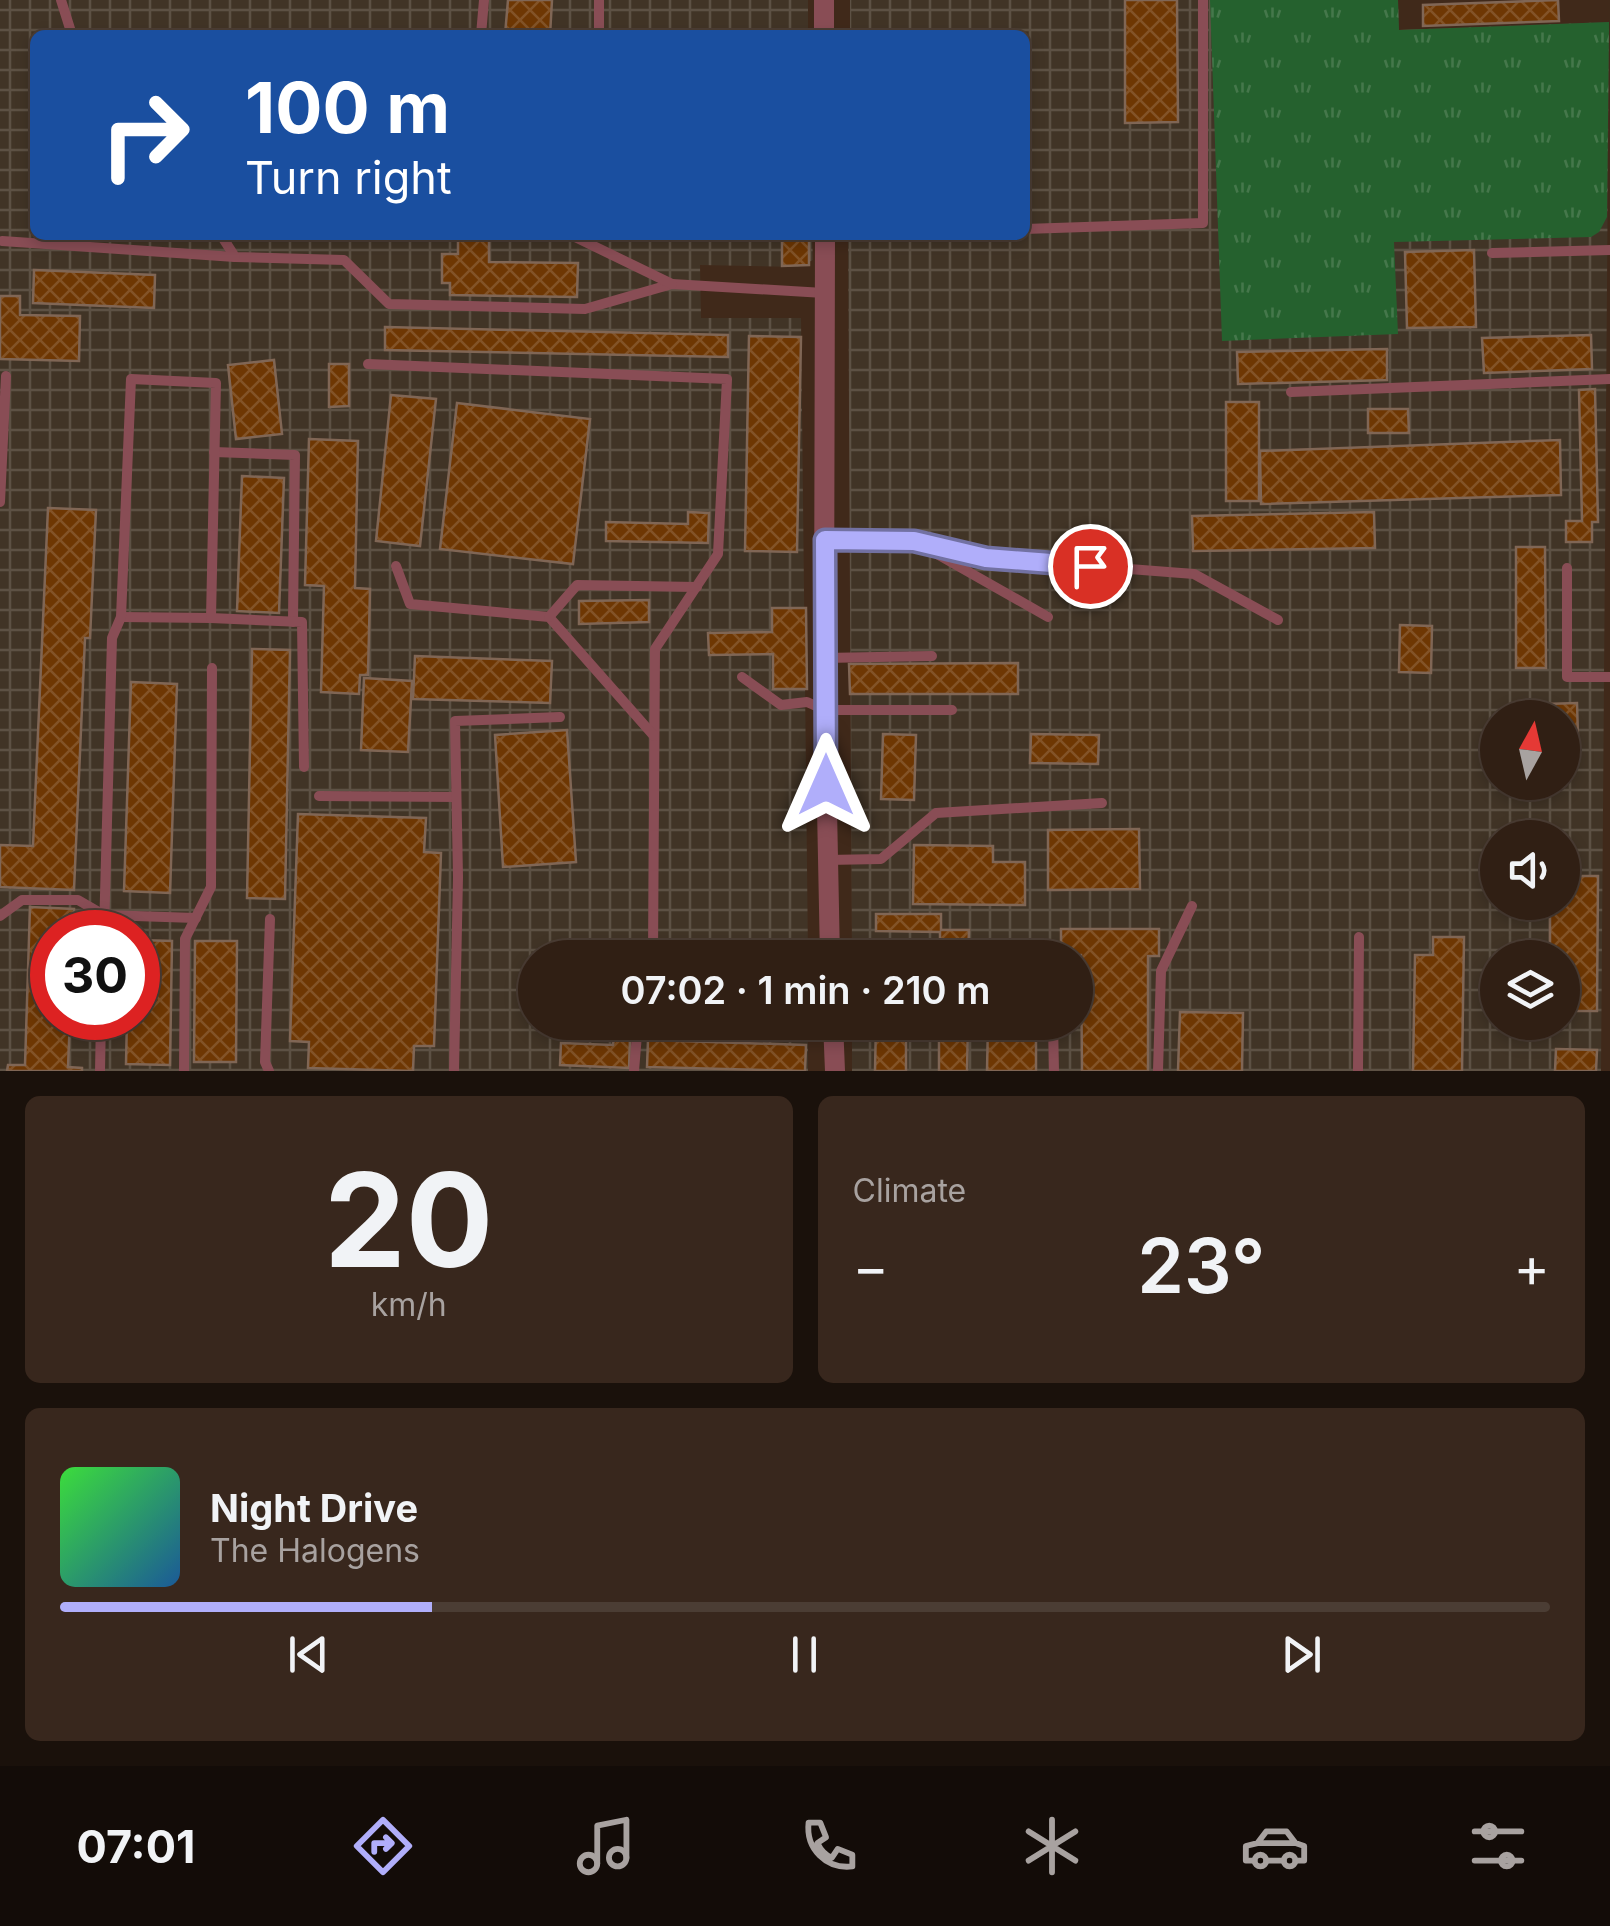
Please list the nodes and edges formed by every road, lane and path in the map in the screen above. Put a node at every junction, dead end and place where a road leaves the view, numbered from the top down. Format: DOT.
graph roads {
  1 [pos="61,0"];
  2 [pos="484,0"];
  3 [pos="599,0"];
  4 [pos="824,0"];
  5 [pos="1203,0"];
  6 [pos="70,30"];
  7 [pos="482,30"];
  8 [pos="598,30"];
  9 [pos="824,30"];
  10 [pos="1030,229"];
  11 [pos="224,240"];
  12 [pos="581,240"];
  13 [pos="825,240"];
  14 [pos="2,242"];
  15 [pos="1610,250"];
  16 [pos="1492,253"];
  17 [pos="236,257"];
  18 [pos="672,284"];
  19 [pos="826,294"];
  20 [pos="368,364"];
  21 [pos="6,376"];
  22 [pos="1610,379"];
  23 [pos="1292,392"];
  24 [pos="214,452"];
  25 [pos="0,502"];
  26 [pos="825,540"];
  27 [pos="914,541"];
  28 [pos="396,566"];
  29 [pos="1566,568"];
  30 [pos="696,587"];
  31 [pos="121,617"];
  32 [pos="549,617"];
  33 [pos="1048,617"];
  34 [pos="211,618"];
  35 [pos="1278,620"];
  36 [pos="293,622"];
  37 [pos="932,656"];
  38 [pos="824,658"];
  39 [pos="212,668"];
  40 [pos="742,677"];
  41 [pos="1610,677"];
  42 [pos="825,710"];
  43 [pos="952,710"];
  44 [pos="560,717"];
  45 [pos="655,737"];
  46 [pos="304,767"];
  47 [pos="318,796"];
  48 [pos="456,797"];
  49 [pos="1102,803"];
  50 [pos="826,860"];
  51 [pos="1192,906"];
  52 [pos="97,910"];
  53 [pos="104,910"];
  54 [pos="0,916"];
  55 [pos="160,916"];
  56 [pos="196,918"];
  57 [pos="270,919"];
  58 [pos="1359,938"];
  59 [pos="653,940"];
  60 [pos="829,940"];
  61 [pos="101,1040"];
  62 [pos="637,1040"];
  63 [pos="833,1040"];
  64 [pos="1053,1040"];
  65 [pos="100,1071"];
  66 [pos="184,1071"];
  67 [pos="269,1071"];
  68 [pos="454,1071"];
  69 [pos="634,1071"];
  70 [pos="835,1071"];
  71 [pos="1054,1071"];
  72 [pos="1158,1071"];
  73 [pos="1358,1071"];
  1 -- 6 [label="lane"];
  2 -- 7 [label="lane"];
  3 -- 8 [label="lane"];
  4 -- 9 [label="street"];
  5 -- 10 [label="lane"];
  11 -- 17 [label="lane"];
  12 -- 18 [label="lane"];
  13 -- 19 [label="street"];
  14 -- 17 [label="lane"];
  15 -- 16 [label="lane"];
  17 -- 18 [label="lane"];
  18 -- 19 [label="lane"];
  19 -- 26 [label="street"];
  20 -- 30 [label="lane"];
  21 -- 25 [label="lane"];
  22 -- 23 [label="lane"];
  24 -- 31 [label="lane"];
  24 -- 34 [label="lane"];
  24 -- 36 [label="lane"];
  26 -- 27 [label="lane"];
  26 -- 38 [label="street"];
  27 -- 33 [label="lane"];
  27 -- 35 [label="lane"];
  28 -- 32 [label="lane"];
  29 -- 41 [label="lane"];
  30 -- 32 [label="lane"];
  30 -- 45 [label="lane"];
  31 -- 34 [label="lane"];
  31 -- 53 [label="lane"];
  32 -- 45 [label="lane"];
  34 -- 36 [label="lane"];
  36 -- 46 [label="lane"];
  37 -- 38 [label="lane"];
  38 -- 42 [label="street"];
  39 -- 56 [label="lane"];
  40 -- 42 [label="lane"];
  42 -- 43 [label="lane"];
  42 -- 50 [label="street"];
  44 -- 48 [label="lane"];
  45 -- 59 [label="lane"];
  47 -- 48 [label="lane"];
  48 -- 68 [label="lane"];
  49 -- 50 [label="lane"];
  50 -- 60 [label="street"];
  51 -- 72 [label="lane"];
  52 -- 54 [label="lane"];
  55 -- 56 [label="lane"];
  56 -- 66 [label="lane"];
  57 -- 67 [label="lane"];
  58 -- 73 [label="lane"];
  61 -- 65 [label="lane"];
  62 -- 69 [label="lane"];
  63 -- 70 [label="street"];
  64 -- 71 [label="lane"];
}
